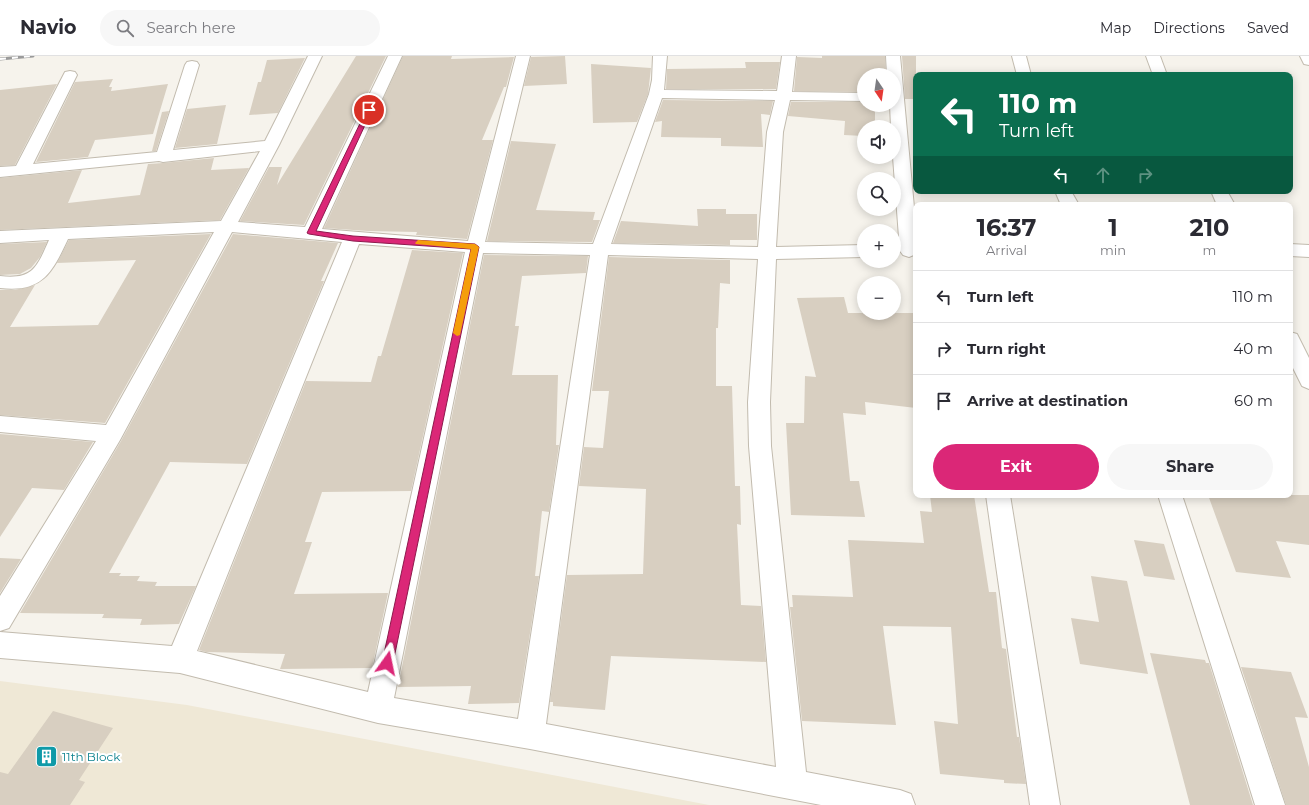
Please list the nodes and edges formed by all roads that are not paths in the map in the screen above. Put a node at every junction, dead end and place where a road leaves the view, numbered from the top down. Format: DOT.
graph roads {
  1 [pos="315,56"];
  2 [pos="395,56"];
  3 [pos="523,56"];
  4 [pos="660,56"];
  5 [pos="790,56"];
  6 [pos="893,56"];
  7 [pos="1019,56"];
  8 [pos="1153,56"];
  9 [pos="1306,56"];
  10 [pos="1309,61"];
  11 [pos="192,65"];
  12 [pos="894,68"];
  13 [pos="1023,72"];
  14 [pos="1159,72"];
  15 [pos="70,75"];
  16 [pos="656,94"];
  17 [pos="784,95"];
  18 [pos="857,97"];
  19 [pos="896,112"];
  20 [pos="271,145"];
  21 [pos="163,157"];
  22 [pos="22,170"];
  23 [pos="0,172"];
  24 [pos="226,226"];
  25 [pos="62,233"];
  26 [pos="311,233"];
  27 [pos="0,237"];
  28 [pos="353,238"];
  29 [pos="475,247"];
  30 [pos="600,250"];
  31 [pos="1293,250"];
  32 [pos="906,251"];
  33 [pos="1309,251"];
  34 [pos="857,252"];
  35 [pos="767,253"];
  36 [pos="0,282"];
  37 [pos="1293,346"];
  38 [pos="1309,381"];
  39 [pos="0,424"];
  40 [pos="112,434"];
  41 [pos="998,498"];
  42 [pos="1171,498"];
  43 [pos="0,619"];
  44 [pos="0,645"];
  45 [pos="180,660"];
  46 [pos="378,709"];
  47 [pos="530,735"];
  48 [pos="792,785"];
  49 [pos="900,805"];
  50 [pos="1045,805"];
  51 [pos="1270,805"];
  1 -- 20 [label="street"];
  2 -- 26 [label="street"];
  3 -- 29 [label="street"];
  4 -- 16 [label="street"];
  5 -- 17 [label="street"];
  6 -- 12 [label="street"];
  7 -- 13 [label="street"];
  8 -- 14 [label="street"];
  9 -- 10 [label="street"];
  11 -- 21 [label="street"];
  15 -- 22 [label="street"];
  16 -- 17 [label="street"];
  16 -- 30 [label="street"];
  17 -- 18 [label="street"];
  17 -- 35 [label="street"];
  19 -- 32 [label="street"];
  20 -- 21 [label="street"];
  20 -- 24 [label="street"];
  21 -- 22 [label="street"];
  22 -- 23 [label="street"];
  24 -- 25 [label="street"];
  24 -- 26 [label="street"];
  24 -- 40 [label="street"];
  25 -- 27 [label="street"];
  25 -- 36 [label="street"];
  26 -- 28 [label="street"];
  28 -- 29 [label="street"];
  28 -- 45 [label="street"];
  29 -- 30 [label="street"];
  29 -- 46 [label="street"];
  30 -- 35 [label="street"];
  30 -- 47 [label="street"];
  31 -- 33 [label="street"];
  34 -- 35 [label="street"];
  35 -- 48 [label="street"];
  37 -- 38 [label="street"];
  39 -- 40 [label="street"];
  40 -- 43 [label="street"];
  41 -- 50 [label="street"];
  42 -- 51 [label="street"];
  44 -- 45 [label="street"];
  45 -- 46 [label="street"];
  46 -- 47 [label="street"];
  47 -- 48 [label="street"];
  48 -- 49 [label="street"];
}
